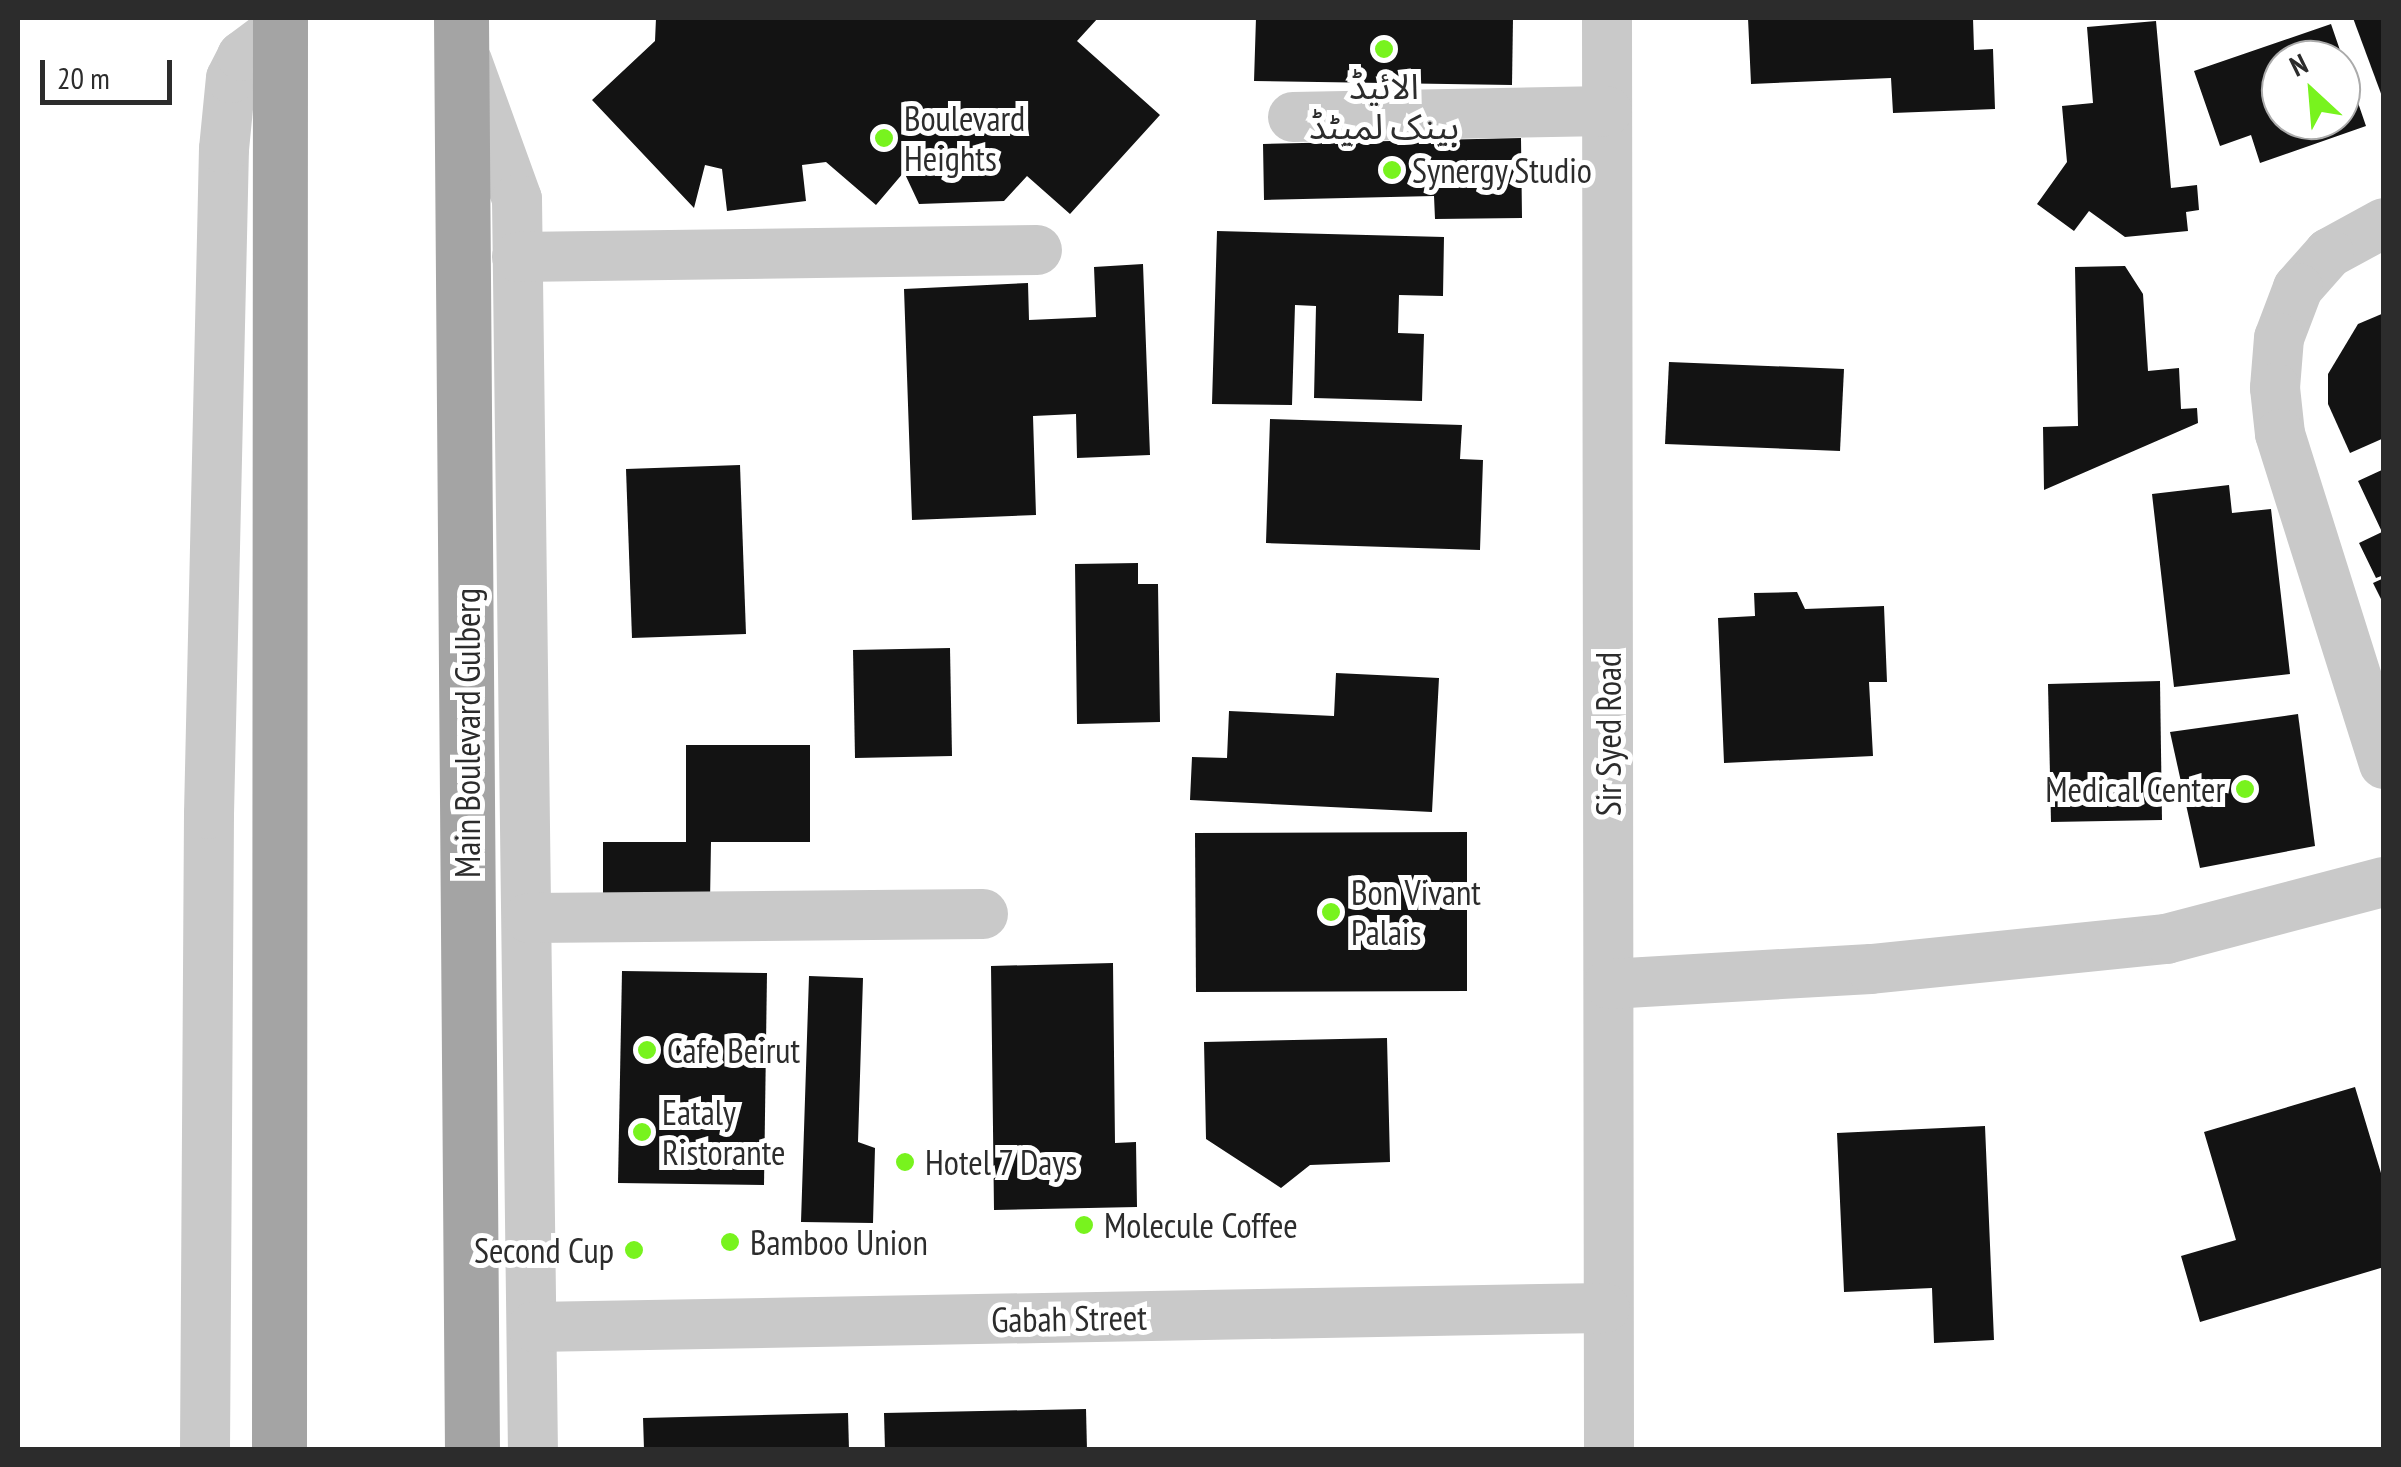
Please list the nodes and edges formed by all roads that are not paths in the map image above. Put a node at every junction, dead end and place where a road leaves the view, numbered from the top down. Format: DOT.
graph roads {
  1 [pos="1607,18"];
  2 [pos="280,23"];
  3 [pos="462,32"];
  4 [pos="1608,111"];
  5 [pos="1293,117"];
  6 [pos="2384,223"];
  7 [pos="1037,250"];
  8 [pos="517,257"];
  9 [pos="2384,764"];
  10 [pos="2384,882"];
  11 [pos="984,914"];
  12 [pos="528,918"];
  13 [pos="1609,984"];
  14 [pos="1604,1308"];
  15 [pos="533,1327"];
  16 [pos="206,1450"];
  17 [pos="279,1450"];
  18 [pos="472,1450"];
  19 [pos="532,1450"];
  20 [pos="1609,1450"];
  1 -- 4 [label="street, Sir Syed Road"];
  2 -- 16 [label="street"];
  2 -- 17 [label="main road"];
  3 -- 8 [label="street"];
  3 -- 18 [label="main road, Main Boulevard Gulberg"];
  4 -- 5 [label="street"];
  4 -- 13 [label="street, Sir Syed Road"];
  6 -- 9 [label="street"];
  7 -- 8 [label="street"];
  8 -- 12 [label="street"];
  10 -- 13 [label="street"];
  11 -- 12 [label="street"];
  12 -- 15 [label="street"];
  13 -- 14 [label="street, Sir Syed Road"];
  14 -- 15 [label="street, Gabah Street"];
  14 -- 20 [label="street, Sir Syed Road"];
  15 -- 19 [label="street"];
}
